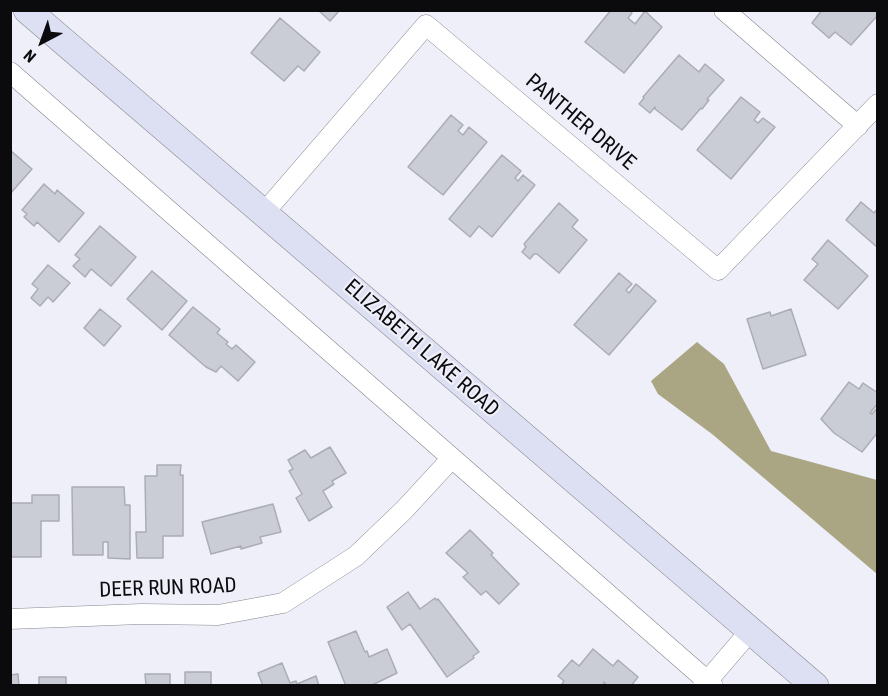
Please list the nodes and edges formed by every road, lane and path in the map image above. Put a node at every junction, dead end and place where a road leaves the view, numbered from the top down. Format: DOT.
graph roads {
  1 [pos="27,10"];
  2 [pos="724,10"];
  3 [pos="10,72"];
  4 [pos="878,104"];
  5 [pos="858,126"];
  6 [pos="263,214"];
  7 [pos="452,458"];
  8 [pos="10,619"];
  9 [pos="751,630"];
  10 [pos="708,684"];
  11 [pos="815,686"];
  1 -- 6 [label="main road, ELIZABETH LAKE ROAD"];
  2 -- 5 [label="street"];
  3 -- 7 [label="street"];
  4 -- 5 [label="street, PANTHER DRIVE"];
  5 -- 6 [label="street, PANTHER DRIVE"];
  6 -- 9 [label="main road, ELIZABETH LAKE ROAD"];
  7 -- 8 [label="street, DEER RUN ROAD"];
  7 -- 10 [label="street"];
  9 -- 10 [label="street"];
  9 -- 11 [label="main road, ELIZABETH LAKE ROAD"];
}
